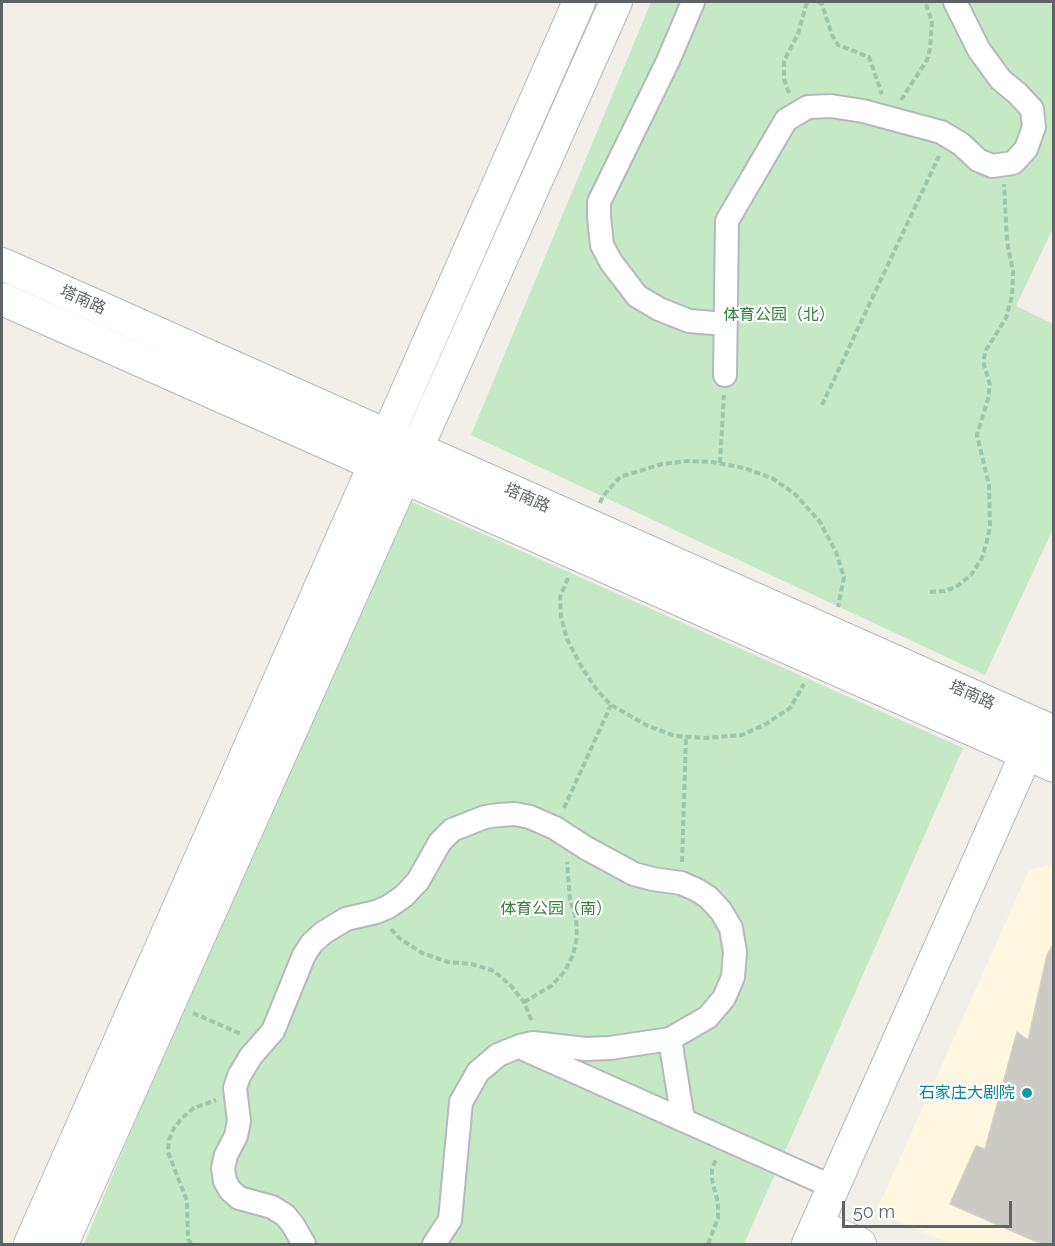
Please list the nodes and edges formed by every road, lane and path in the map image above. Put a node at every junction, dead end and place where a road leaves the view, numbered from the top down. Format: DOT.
graph roads {
  1 [pos="579,2"];
  2 [pos="616,2"];
  3 [pos="693,2"];
  4 [pos="807,2"];
  5 [pos="818,2"];
  6 [pos="925,2"];
  7 [pos="955,2"];
  8 [pos="798,113"];
  9 [pos="889,118"];
  10 [pos="949,136"];
  11 [pos="1004,165"];
  12 [pos="2,264"];
  13 [pos="2,299"];
  14 [pos="725,324"];
  15 [pos="725,375"];
  16 [pos="822,405"];
  17 [pos="401,442"];
  18 [pos="720,463"];
  19 [pos="375,465"];
  20 [pos="404,478"];
  21 [pos="590,526"];
  22 [pos="578,555"];
  23 [pos="930,592"];
  24 [pos="827,631"];
  25 [pos="814,660"];
  26 [pos="611,705"];
  27 [pos="1046,729"];
  28 [pos="686,737"];
  29 [pos="1040,760"];
  30 [pos="555,828"];
  31 [pos="575,841"];
  32 [pos="681,884"];
  33 [pos="375,912"];
  34 [pos="170,1002"];
  35 [pos="524,1002"];
  36 [pos="243,1034"];
  37 [pos="670,1039"];
  38 [pos="527,1045"];
  39 [pos="236,1096"];
  40 [pos="683,1120"];
  41 [pos="725,1139"];
  42 [pos="833,1187"];
  43 [pos="812,1235"];
  44 [pos="30,1245"];
  45 [pos="62,1245"];
  46 [pos="190,1245"];
  47 [pos="304,1245"];
  48 [pos="434,1245"];
  49 [pos="708,1245"];
  50 [pos="860,1245"];
  1 -- 17 [label="main road"];
  2 -- 17 [label="main road"];
  3 -- 14 [label="street"];
  4 -- 8 [label="path"];
  5 -- 9 [label="path"];
  6 -- 9 [label="path"];
  7 -- 11 [label="street"];
  8 -- 9 [label="street"];
  8 -- 14 [label="street"];
  9 -- 10 [label="street"];
  10 -- 11 [label="street"];
  10 -- 16 [label="path"];
  11 -- 23 [label="path"];
  12 -- 17 [label="main road, 塔南路"];
  13 -- 19 [label="main road, 塔南路"];
  14 -- 15 [label="street"];
  15 -- 18 [label="path"];
  17 -- 19 [label="main road"];
  17 -- 20 [label="main road"];
  17 -- 21 [label="main road, 塔南路"];
  18 -- 21 [label="path"];
  18 -- 24 [label="path"];
  19 -- 20 [label="main road, 塔南路"];
  19 -- 44 [label="main road"];
  20 -- 22 [label="main road, 塔南路"];
  20 -- 34 [label="main road"];
  21 -- 24 [label="main road, 塔南路"];
  22 -- 25 [label="main road, 塔南路"];
  22 -- 26 [label="path"];
  24 -- 27 [label="main road, 塔南路"];
  25 -- 28 [label="path"];
  25 -- 29 [label="main road, 塔南路"];
  26 -- 28 [label="path"];
  26 -- 30 [label="path"];
  27 -- 29 [label="main road"];
  28 -- 32 [label="path"];
  29 -- 42 [label="main road"];
  30 -- 31 [label="street"];
  30 -- 33 [label="street"];
  31 -- 32 [label="street"];
  31 -- 35 [label="path"];
  32 -- 37 [label="street"];
  33 -- 35 [label="path"];
  33 -- 39 [label="street"];
  34 -- 36 [label="path"];
  34 -- 45 [label="main road"];
  35 -- 38 [label="path"];
  37 -- 38 [label="street"];
  37 -- 40 [label="street"];
  38 -- 40 [label="street"];
  38 -- 48 [label="street"];
  39 -- 46 [label="path"];
  39 -- 47 [label="street"];
  40 -- 41 [label="street"];
  41 -- 42 [label="street"];
  41 -- 49 [label="path"];
  42 -- 43 [label="main road"];
  43 -- 50 [label="main road"];
}
